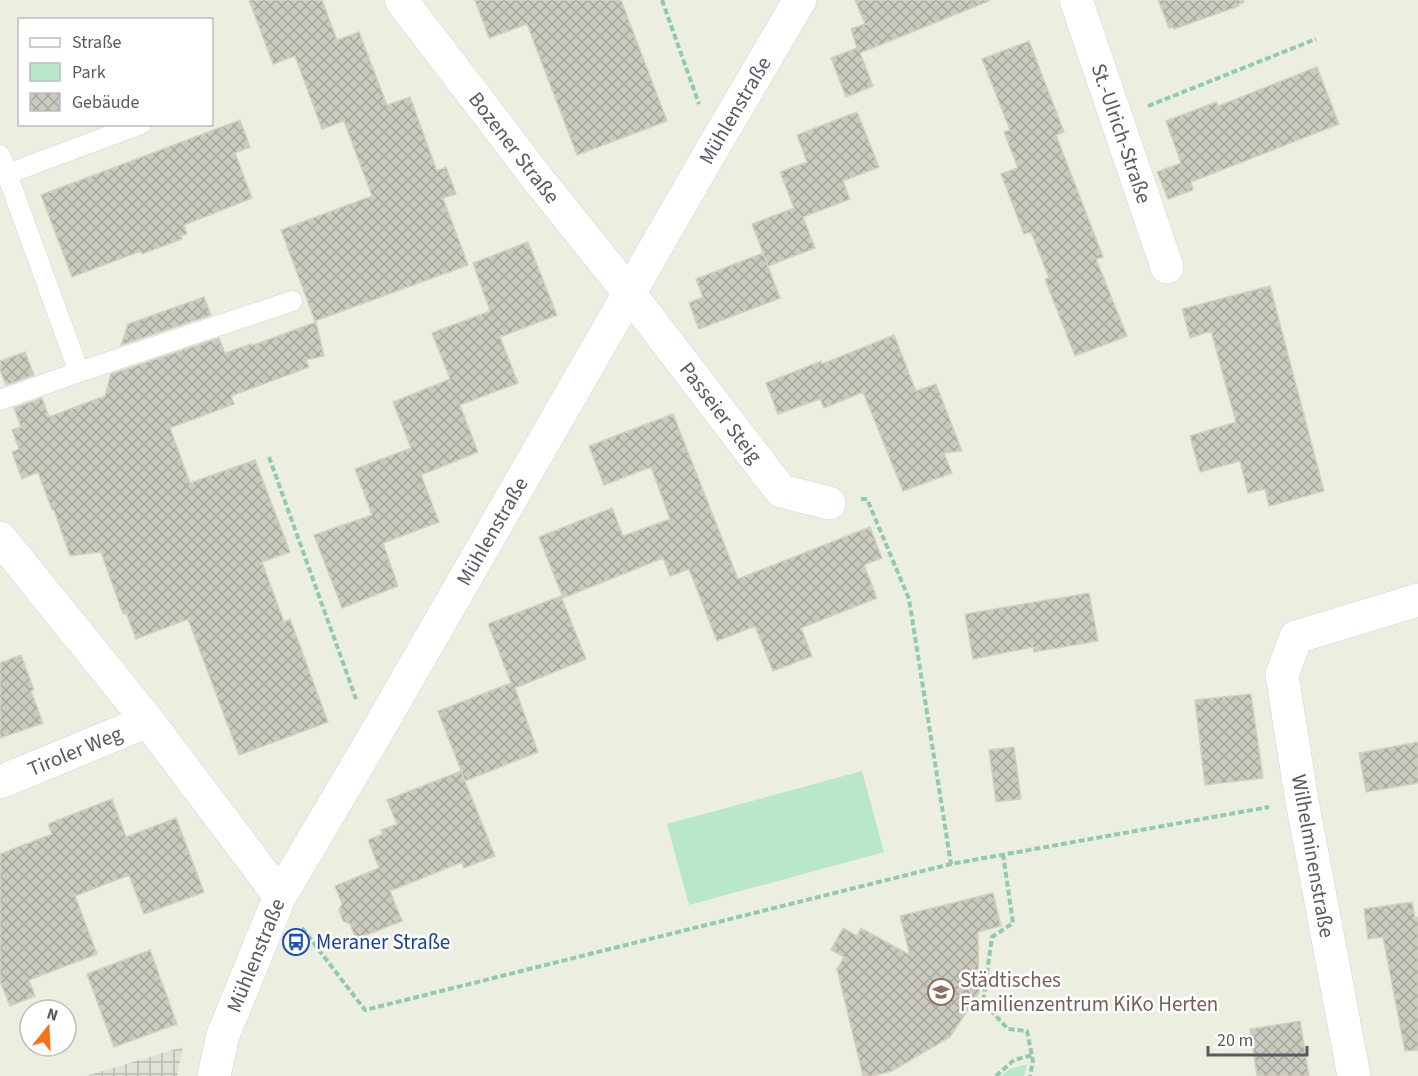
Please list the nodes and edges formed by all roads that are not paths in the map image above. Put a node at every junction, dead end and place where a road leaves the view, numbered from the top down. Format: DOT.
graph roads {
  1 [pos="401,0"];
  2 [pos="800,0"];
  3 [pos="1076,0"];
  4 [pos="136,126"];
  5 [pos="0,155"];
  6 [pos="7,174"];
  7 [pos="1167,267"];
  8 [pos="630,294"];
  9 [pos="292,301"];
  10 [pos="79,372"];
  11 [pos="0,400"];
  12 [pos="829,503"];
  13 [pos="0,538"];
  14 [pos="1418,600"];
  15 [pos="148,721"];
  16 [pos="0,782"];
  17 [pos="280,896"];
  18 [pos="214,1076"];
  19 [pos="1353,1076"];
  1 -- 8 [label="street, Bozener Straße"];
  2 -- 8 [label="street, Mühlenstraße"];
  3 -- 7 [label="street, St.-Ulrich-Straße"];
  4 -- 6 [label="lane"];
  5 -- 6 [label="lane"];
  6 -- 10 [label="lane"];
  8 -- 12 [label="street, Passeier Steig"];
  8 -- 17 [label="street, Mühlenstraße"];
  9 -- 10 [label="lane"];
  10 -- 11 [label="lane"];
  13 -- 15 [label="street"];
  14 -- 19 [label="street, Wilhelminenstraße"];
  15 -- 16 [label="street, Tiroler Weg"];
  15 -- 17 [label="street"];
  17 -- 18 [label="street, Mühlenstraße"];
}
